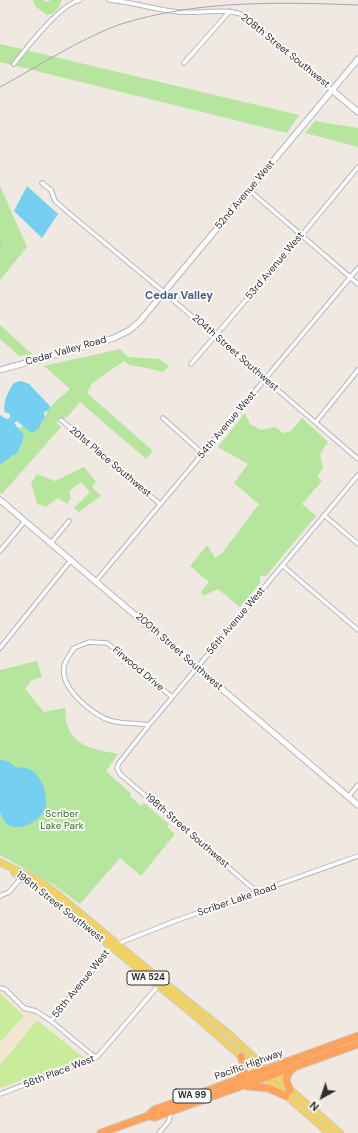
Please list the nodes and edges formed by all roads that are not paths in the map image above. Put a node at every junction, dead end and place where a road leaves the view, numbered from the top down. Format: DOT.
graph roads {
  1 [pos="80,0"];
  2 [pos="109,0"];
  3 [pos="230,11"];
  4 [pos="358,58"];
  5 [pos="184,63"];
  6 [pos="14,64"];
  7 [pos="332,90"];
  8 [pos="358,112"];
  9 [pos="358,167"];
  10 [pos="42,183"];
  11 [pos="249,190"];
  12 [pos="301,236"];
  13 [pos="358,268"];
  14 [pos="350,278"];
  15 [pos="358,284"];
  16 [pos="164,292"];
  17 [pos="130,330"];
  18 [pos="216,336"];
  19 [pos="191,364"];
  20 [pos="0,370"];
  21 [pos="358,370"];
  22 [pos="265,379"];
  23 [pos="163,418"];
  24 [pos="61,420"];
  25 [pos="316,422"];
  26 [pos="203,454"];
  27 [pos="358,459"];
  28 [pos="358,475"];
  29 [pos="0,500"];
  30 [pos="160,504"];
  31 [pos="324,515"];
  32 [pos="69,521"];
  33 [pos="25,522"];
  34 [pos="51,543"];
  35 [pos="358,544"];
  36 [pos="0,551"];
  37 [pos="71,560"];
  38 [pos="283,566"];
  39 [pos="96,581"];
  40 [pos="358,630"];
  41 [pos="0,648"];
  42 [pos="197,667"];
  43 [pos="172,697"];
  44 [pos="149,725"];
  45 [pos="117,768"];
  46 [pos="358,785"];
  47 [pos="348,797"];
  48 [pos="358,805"];
  49 [pos="358,856"];
  50 [pos="0,862"];
  51 [pos="9,866"];
  52 [pos="21,878"];
  53 [pos="41,882"];
  54 [pos="257,892"];
  55 [pos="0,896"];
  56 [pos="114,946"];
  57 [pos="158,986"];
  58 [pos="169,986"];
  59 [pos="0,988"];
  60 [pos="194,1015"];
  61 [pos="206,1015"];
  62 [pos="51,1021"];
  63 [pos="358,1036"];
  64 [pos="358,1044"];
  65 [pos="241,1056"];
  66 [pos="98,1058"];
  67 [pos="293,1067"];
  68 [pos="267,1069"];
  69 [pos="259,1072"];
  70 [pos="273,1075"];
  71 [pos="265,1077"];
  72 [pos="238,1083"];
  73 [pos="288,1093"];
  74 [pos="0,1094"];
  75 [pos="172,1111"];
  76 [pos="148,1116"];
  77 [pos="309,1116"];
  78 [pos="325,1120"];
  79 [pos="101,1133"];
  80 [pos="159,1133"];
  81 [pos="329,1133"];
  82 [pos="340,1133"];
  1 -- 6 [label="street"];
  2 -- 3 [label="street, 208th Street Southwest"];
  3 -- 5 [label="street"];
  3 -- 7 [label="street, 208th Street Southwest"];
  4 -- 7 [label="street, 52nd Avenue West"];
  7 -- 8 [label="street, 208th Street Southwest"];
  7 -- 11 [label="street, 52nd Avenue West"];
  9 -- 12 [label="street, 53rd Avenue West"];
  10 -- 16 [label="street, 204th Street Southwest"];
  11 -- 12 [label="street"];
  11 -- 16 [label="street, 52nd Avenue West"];
  12 -- 14 [label="street"];
  12 -- 18 [label="street, 53rd Avenue West"];
  13 -- 14 [label="street, 54th Avenue West"];
  14 -- 15 [label="street"];
  14 -- 22 [label="street, 54th Avenue West"];
  16 -- 17 [label="street, 52nd Avenue West"];
  16 -- 18 [label="street, 204th Street Southwest"];
  17 -- 20 [label="street, Cedar Valley Road"];
  18 -- 19 [label="street, 53rd Avenue West"];
  18 -- 22 [label="street, 204th Street Southwest"];
  21 -- 25 [label="street"];
  22 -- 25 [label="street, 204th Street Southwest"];
  22 -- 26 [label="street, 54th Avenue West"];
  23 -- 26 [label="street"];
  24 -- 30 [label="street, 201st Place Southwest"];
  25 -- 27 [label="street, 204th Street Southwest"];
  26 -- 30 [label="street, 54th Avenue West"];
  28 -- 31 [label="street, 56th Avenue West"];
  29 -- 33 [label="street, 200th Street Southwest"];
  30 -- 39 [label="street, 54th Avenue West"];
  31 -- 35 [label="street"];
  31 -- 38 [label="street, 56th Avenue West"];
  32 -- 34 [label="street"];
  33 -- 34 [label="street, 200th Street Southwest"];
  33 -- 36 [label="street"];
  34 -- 37 [label="street, 200th Street Southwest"];
  37 -- 39 [label="street, 200th Street Southwest"];
  37 -- 41 [label="street"];
  38 -- 40 [label="street"];
  38 -- 42 [label="street, 56th Avenue West"];
  39 -- 42 [label="street, 200th Street Southwest"];
  42 -- 43 [label="street, 56th Avenue West"];
  42 -- 47 [label="street, 200th Street Southwest"];
  43 -- 44 [label="street, 56th Avenue West"];
  43 -- 44 [label="street, Firwood Drive"];
  44 -- 45 [label="street, 56th Avenue West"];
  45 -- 54 [label="street, 198th Street Southwest"];
  46 -- 47 [label="street"];
  47 -- 48 [label="street, 200th Street Southwest"];
  49 -- 54 [label="street, Scriber Lake Road"];
  50 -- 51 [label="main road, 196th Street Southwest / WA 524"];
  51 -- 52 [label="main road, 196th Street Southwest / WA 524"];
  51 -- 53 [label="main road, 196th Street Southwest"];
  52 -- 53 [label="main road"];
  52 -- 55 [label="street"];
  52 -- 56 [label="main road, 196th Street Southwest / WA 524"];
  53 -- 56 [label="main road, 196th Street Southwest"];
  54 -- 56 [label="street, Scriber Lake Road"];
  56 -- 57 [label="main road, 196th Street Southwest / WA 524"];
  56 -- 58 [label="main road, 196th Street Southwest"];
  56 -- 62 [label="street, 58th Avenue West"];
  57 -- 58 [label="main road"];
  57 -- 60 [label="main road, 196th Street Southwest / WA 524"];
  57 -- 66 [label="street, 58th Place West"];
  58 -- 61 [label="main road, 196th Street Southwest"];
  59 -- 62 [label="street"];
  60 -- 61 [label="main road"];
  60 -- 65 [label="main road, 196th Street Southwest / WA 524"];
  61 -- 68 [label="main road, 196th Street Southwest"];
  62 -- 66 [label="street"];
  63 -- 68 [label="highway, Pacific Highway / WA 99"];
  64 -- 67 [label="highway, Pacific Highway / WA 99"];
  65 -- 69 [label="main road, 196th Street Southwest / WA 524"];
  65 -- 72 [label="highway"];
  66 -- 74 [label="street, 58th Place West"];
  67 -- 70 [label="highway, Pacific Highway / WA 99"];
  67 -- 73 [label="highway"];
  68 -- 69 [label="highway, Pacific Highway / WA 99"];
  68 -- 70 [label="main road, 196th Street Southwest"];
  69 -- 71 [label="main road, 196th Street Southwest / WA 524"];
  69 -- 72 [label="highway, Pacific Highway / WA 99"];
  70 -- 71 [label="highway, Pacific Highway / WA 99"];
  70 -- 73 [label="main road, 196th Street Southwest"];
  71 -- 72 [label="highway, Pacific Highway / WA 99"];
  71 -- 73 [label="main road, 196th Street Southwest / WA 524"];
  72 -- 73 [label="highway"];
  72 -- 75 [label="highway, Pacific Highway / WA 99"];
  72 -- 76 [label="highway, Pacific Highway / WA 99"];
  73 -- 77 [label="main road, 196th Street Southwest / WA 524"];
  73 -- 78 [label="main road, 196th Street Southwest"];
  75 -- 76 [label="highway, Pacific Highway / WA 99"];
  75 -- 80 [label="street"];
  76 -- 79 [label="highway, Pacific Highway / WA 99"];
  77 -- 78 [label="main road"];
  77 -- 81 [label="main road, 196th Street Southwest / WA 524"];
  78 -- 82 [label="main road, 196th Street Southwest"];
}
